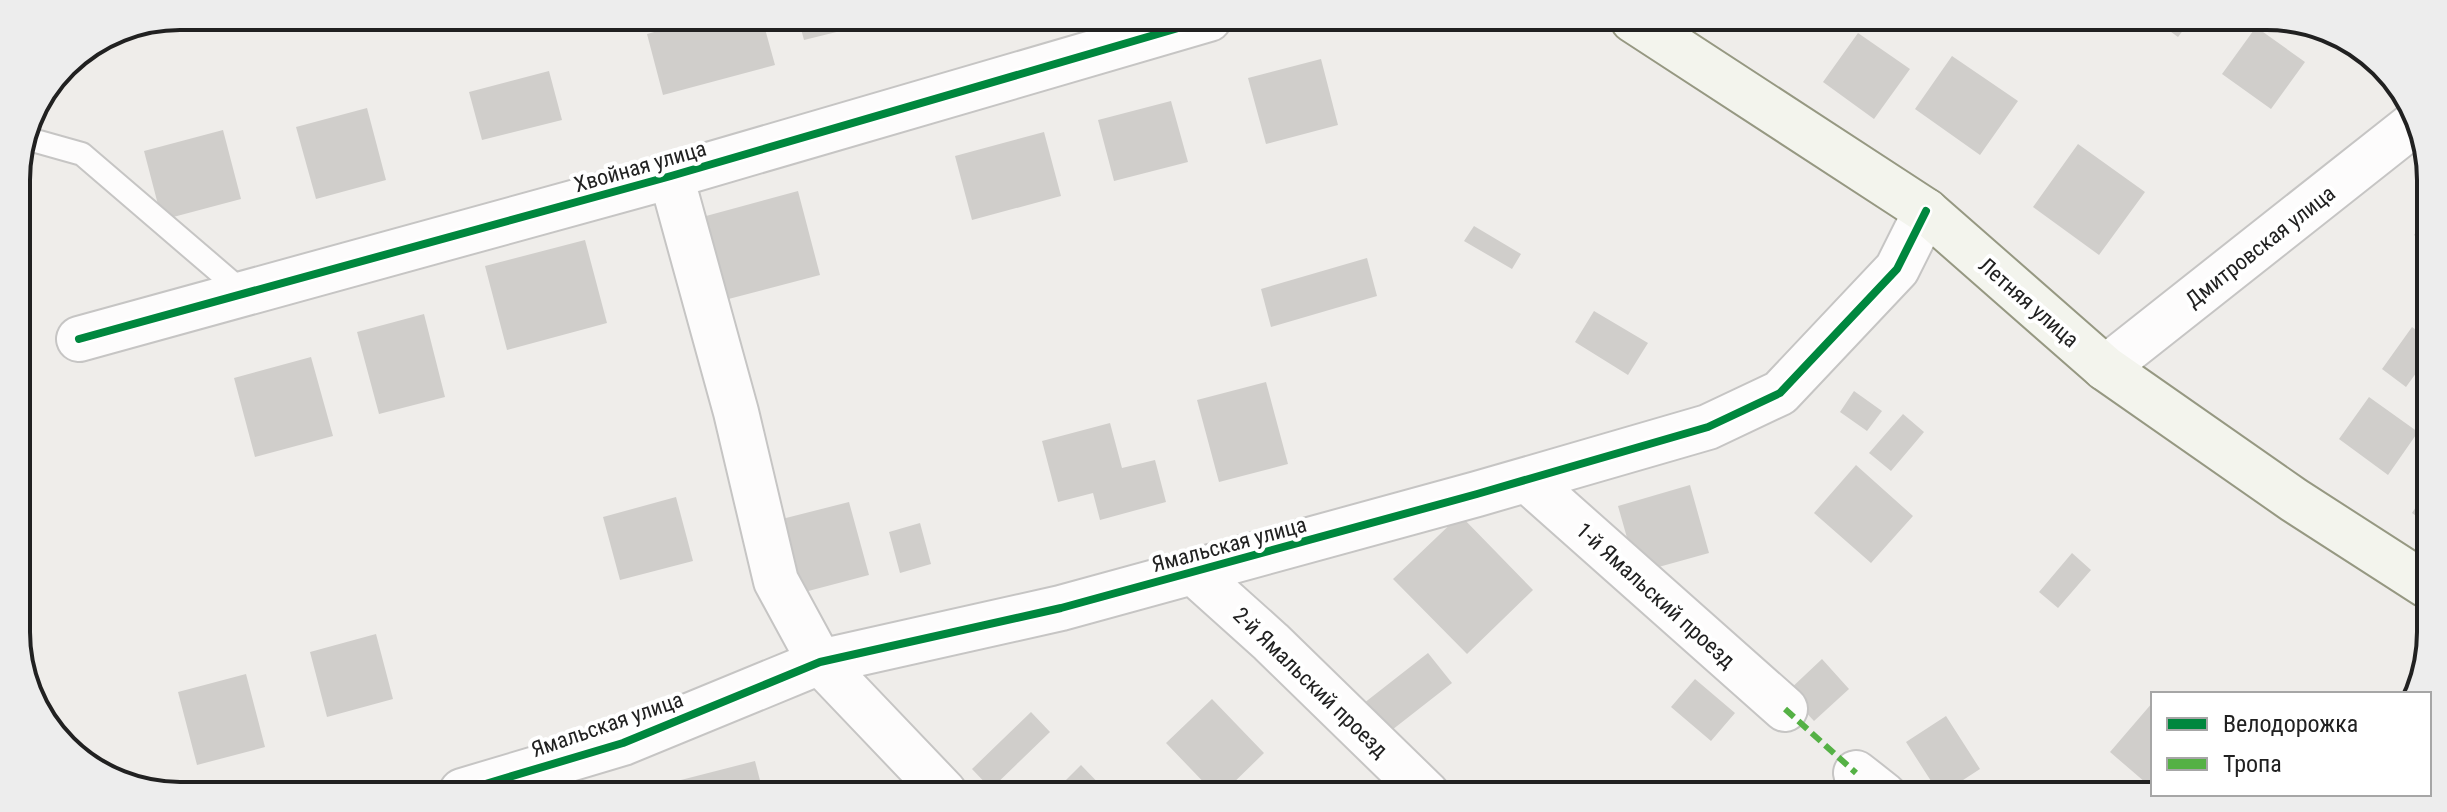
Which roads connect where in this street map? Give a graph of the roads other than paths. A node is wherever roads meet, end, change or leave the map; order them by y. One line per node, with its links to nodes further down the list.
1 (1171, 30): 5 (street, Хвойная улица)
2 (1648, 30): 6 (street, Летняя улица)
3 (2408, 129): 9 (street, Дмитровская улица)
4 (35, 141): 7 (lane)
5 (671, 176): 7 (street, Хвойная улица); 13 (street)
6 (1926, 211): 9 (street, Летняя улица); 10 (street, Ямальская улица)
7 (244, 293): 8 (street, Хвойная улица)
8 (79, 339)
9 (2105, 368): 12 (street, Летняя улица)
10 (1527, 480): 11 (street, Ямальская улица); 14 (street, 1-й Ямальский проезд)
11 (1193, 572): 13 (street, Ямальская улица); 17 (street, 2-й Ямальский проезд)
12 (2417, 579)
13 (820, 662): 15 (street, Ямальская улица); 16 (street)
14 (1785, 709)
15 (492, 782)
16 (934, 782)
17 (1415, 782)

